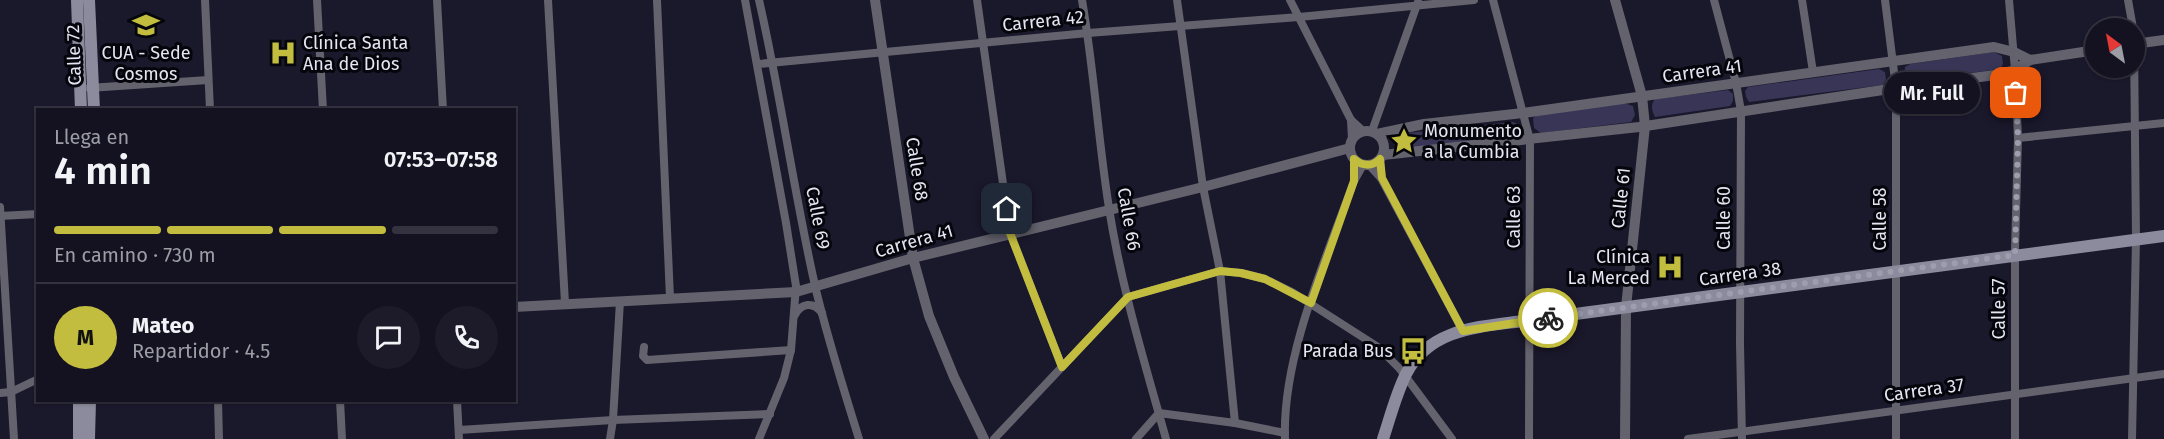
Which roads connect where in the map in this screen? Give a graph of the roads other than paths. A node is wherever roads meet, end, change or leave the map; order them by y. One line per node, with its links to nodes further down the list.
1 (77, 0): 43 (main road, Calle 72)
2 (89, 0): 43 (main road, Calle 72)
3 (204, 0): 41 (street)
4 (317, 0): 49 (street)
5 (437, 0): 50 (street)
6 (548, 0): 83 (street)
7 (657, 0): 81 (street)
8 (745, 0): 37 (street, Calle 69)
9 (759, 0): 35 (street, Calle 69)
10 (875, 0): 31 (street, Calle 68)
11 (977, 0): 30 (street)
12 (1082, 0): 27 (street, Calle 66)
13 (1177, 0): 26 (street)
14 (1290, 0): 24 (street)
15 (1474, 0): 23 (street, Carrera 42)
16 (1493, 0): 52 (street, Calle 63)
17 (1615, 0): 45 (street, Calle 61)
18 (1714, 0): 42 (street, Calle 60)
19 (1802, 0): 39 (street)
20 (1884, 0): 36 (street, Calle 58)
21 (2009, 0): 32 (street, Calle 57)
22 (2128, 0): 25 (street)
23 (1418, 3): 24 (street, Carrera 42); 57 (street)
24 (1299, 17): 26 (street, Carrera 42); 53 (street)
25 (2131, 18)
26 (1181, 26): 27 (street, Carrera 42); 65 (street)
27 (1088, 33): 30 (street, Carrera 42); 67 (street, Calle 66)
28 (2164, 40): 29 (street)
29 (2145, 42)
30 (983, 44): 31 (street, Carrera 42); 70 (street)
31 (882, 52): 35 (street, Carrera 42); 74 (street, Calle 68)
32 (2014, 52): 34 (street, Carrera 41); 36 (street, Carrera 41); 38 (street, Calle 57)
33 (2085, 52): 34 (street)
34 (2030, 60): 38 (street)
35 (774, 62): 37 (street, Carrera 42); 62 (street, Calle 69)
36 (1894, 62): 39 (street, Carrera 41); 44 (street, Calle 58)
37 (758, 64): 63 (street, Calle 69)
38 (2015, 70): 44 (street); 58 (street, Calle 57)
39 (1813, 72): 42 (street, Carrera 41)
40 (2135, 78): 56 (street)
41 (208, 80): 43 (street); 48 (street)
42 (1736, 83): 45 (street, Carrera 41); 51 (street, Calle 60)
43 (86, 88): 46 (main road, Calle 72); 47 (main road, Calle 72)
44 (1896, 88): 51 (street); 76 (street, Calle 58)
45 (1642, 96): 52 (street, Carrera 41); 55 (street, Calle 61)
46 (81, 108)
47 (93, 108)
48 (210, 108)
49 (323, 108)
50 (443, 108)
51 (1740, 111): 55 (street); 79 (street, Calle 60)
52 (1523, 113): 57 (street, Carrera 41); 59 (street, Calle 63)
53 (1351, 120): 57 (street); 60 (street)
54 (2164, 123): 56 (street)
55 (1645, 126): 59 (street); 86 (street, Calle 61)
56 (2136, 127): 58 (street); 72 (street)
57 (1371, 132): 60 (street); 61 (street)
58 (2018, 138): 73 (street, Calle 57)
59 (1530, 140): 61 (street); 89 (street, Calle 63)
60 (1358, 155): 61 (street); 64 (street); 65 (street, Carrera 41); 84 (street)
61 (1381, 157): 64 (street)
62 (789, 158): 63 (street); 77 (street, Calle 69)
63 (775, 162): 78 (street, Calle 69)
64 (1382, 178): 90 (street)
65 (1203, 187): 67 (street, Carrera 41); 75 (street)
66 (0, 207): 69 (street)
67 (1109, 210): 70 (street, Carrera 41); 80 (street, Calle 66)
68 (36, 214): 69 (street)
69 (0, 216): 98 (street)
70 (1010, 233): 74 (street, Carrera 41); 93 (street)
71 (2164, 236): 72 (main road, Carrera 38)
72 (2136, 239): 73 (main road, Carrera 38); 96 (street)
73 (2015, 255): 76 (main road, Carrera 38); 100 (street, Calle 57)
74 (913, 258): 77 (street, Carrera 41); 122 (street, Calle 68)
75 (1220, 271): 80 (street); 84 (street); 110 (street)
76 (1897, 271): 79 (main road, Carrera 38); 106 (street, Calle 58)
77 (816, 287): 78 (street, Carrera 41); 87 (street, Calle 69)
78 (796, 292): 81 (street, Carrera 41); 88 (street, Calle 69)
79 (1741, 292): 86 (main road, Carrera 38); 112 (street, Calle 60)
80 (1128, 297): 93 (street); 107 (street, Calle 66)
81 (670, 298): 82 (street, Carrera 41)
82 (620, 301): 83 (street, Carrera 41); 109 (street)
83 (565, 303): 85 (street, Carrera 41)
84 (1311, 303): 95 (street); 113 (street)
85 (516, 307)
86 (1626, 307): 89 (main road, Carrera 38); 129 (street, Calle 61)
87 (822, 313): 88 (street); 121 (street, Calle 69)
88 (795, 316): 92 (street, Calle 69)
89 (1530, 320): 90 (main road, Carrera 38); 128 (street, Calle 63)
90 (1463, 331): 95 (main road, Carrera 38)
91 (644, 346): 92 (street)
92 (790, 350): 108 (street, Calle 69)
93 (1062, 367): 123 (street)
94 (2164, 374): 96 (street, Carrera 37)
95 (1405, 376): 126 (main road, Carrera 38); 127 (street)
96 (2133, 378): 100 (street, Carrera 37); 133 (street)
97 (36, 379): 98 (street)
98 (11, 392): 99 (street); 114 (street)
99 (0, 393)
100 (2015, 394): 106 (street, Carrera 37); 132 (street, Calle 57)
101 (79, 402): 115 (main road)
102 (90, 402): 116 (main road)
103 (218, 402): 117 (street)
104 (340, 402): 118 (street)
105 (457, 402): 111 (street)
106 (1895, 411): 112 (street, Carrera 37); 131 (street, Calle 58)
107 (1159, 413): 110 (street); 124 (street); 125 (street, Calle 66)
108 (770, 414): 109 (street); 120 (street, Calle 69)
109 (613, 420): 111 (street); 119 (street)
110 (1234, 423): 113 (street)
111 (459, 434)
112 (1742, 435): 130 (street, Carrera 37)
113 (1285, 436)
114 (14, 439)
115 (79, 439)
116 (89, 439)
117 (219, 439)
118 (342, 439)
119 (610, 439)
120 (759, 439)
121 (859, 439)
122 (984, 439)
123 (994, 439)
124 (1136, 439)
125 (1166, 439)
126 (1383, 439)
127 (1452, 439)
128 (1529, 439)
129 (1625, 439)
130 (1688, 439)
131 (1896, 439)
132 (2015, 439)
133 (2132, 439)

